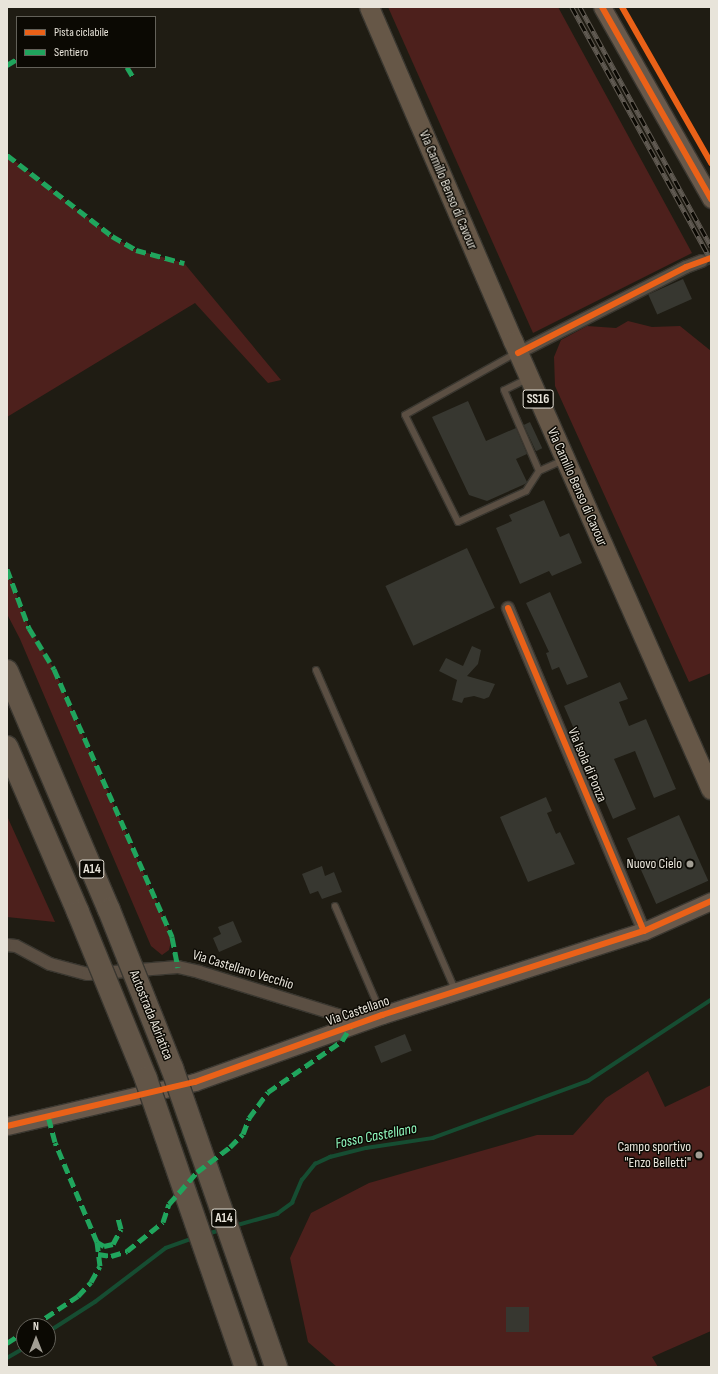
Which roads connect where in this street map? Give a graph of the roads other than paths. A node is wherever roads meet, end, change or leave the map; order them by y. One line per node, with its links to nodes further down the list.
1 (369, 7): 5 (main road, Via Camillo Benso di Cavour / SS16)
2 (602, 7): 3 (street)
3 (711, 199)
4 (702, 262): 5 (street)
5 (518, 353): 6 (main road, Via Camillo Benso di Cavour / SS16); 8 (lane)
6 (529, 378): 7 (main road, Via Camillo Benso di Cavour / SS16); 8 (lane)
7 (565, 460): 8 (lane); 13 (main road, Via Camillo Benso di Cavour / SS16)
8 (539, 471)
9 (508, 608): 16 (street, Via Isola di Ponza)
10 (316, 670): 18 (lane)
11 (7, 671): 23 (highway, Autostrada Adriatica / A14, bridge)
12 (7, 747): 22 (highway, Autostrada Adriatica / A14, bridge)
13 (711, 789)
14 (711, 901): 16 (street, Via Castellano)
15 (335, 906): 19 (lane)
16 (644, 931): 18 (street, Via Castellano)
17 (7, 945): 20 (street, Via Castellano Vecchio)
18 (455, 991): 19 (street, Via Castellano)
19 (382, 1015): 20 (street, Via Castellano)
20 (352, 1025): 21 (street, Via Castellano)
21 (7, 1126)
22 (246, 1367)
23 (276, 1367)

